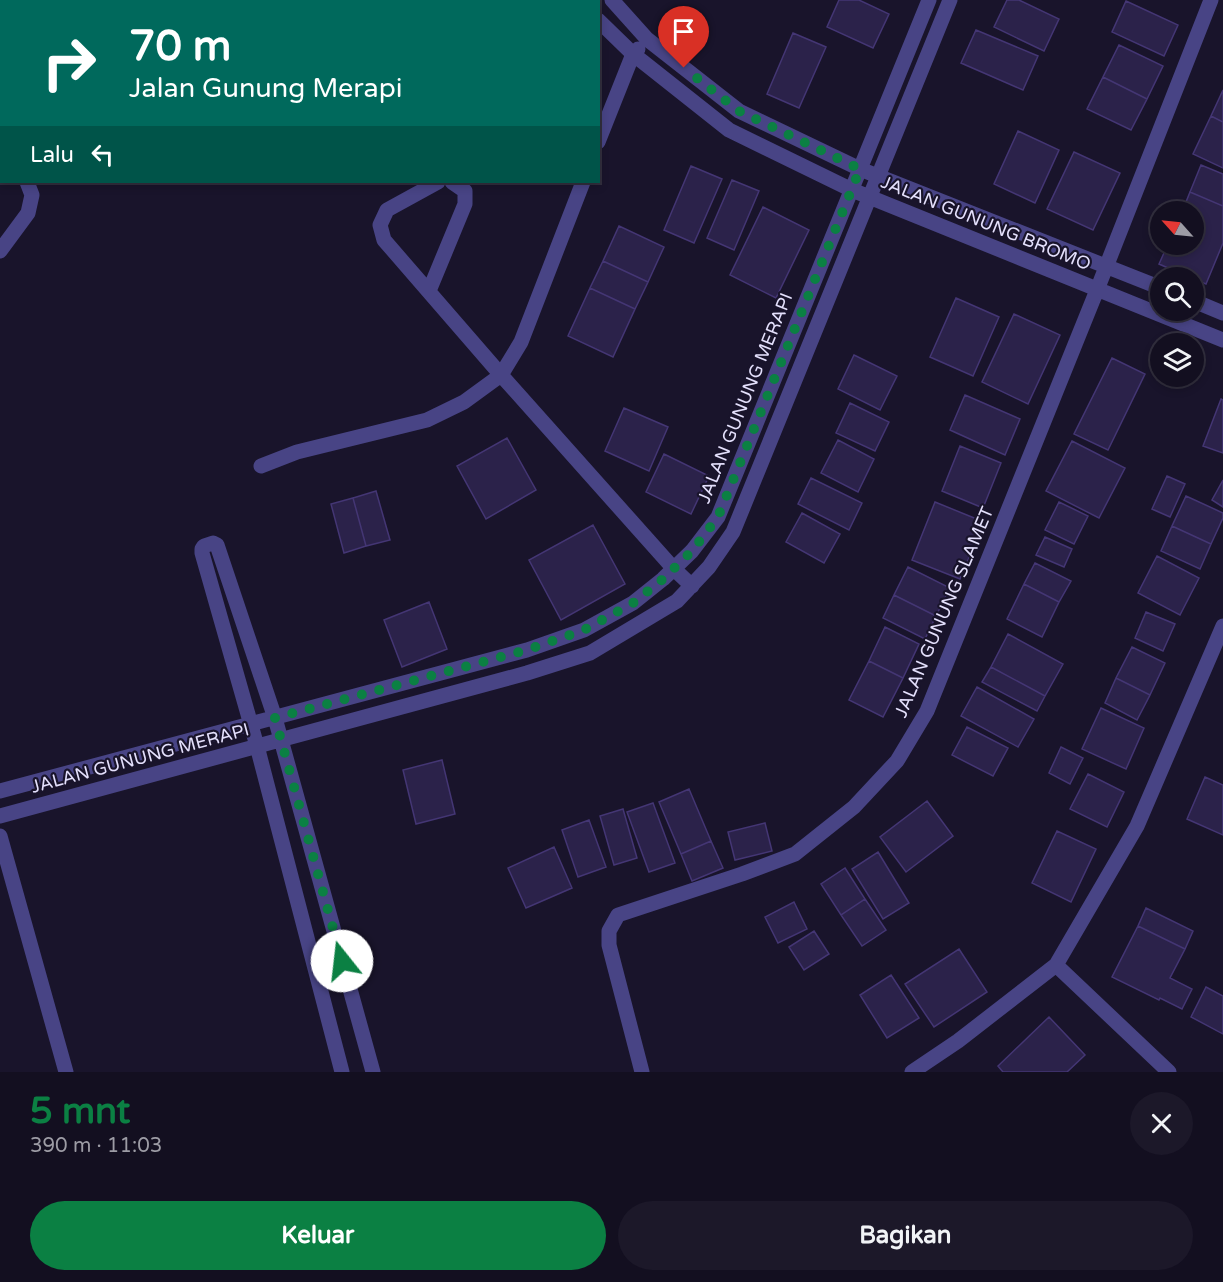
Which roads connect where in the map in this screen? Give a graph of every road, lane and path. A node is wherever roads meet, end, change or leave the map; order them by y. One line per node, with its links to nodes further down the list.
1 (612, 0): 6 (street, JALAN GUNUNG BROMO)
2 (929, 0): 9 (street, JALAN GUNUNG MERAPI)
3 (950, 0): 10 (street, JALAN GUNUNG MERAPI)
4 (1211, 0): 18 (street)
5 (600, 22): 7 (street, JALAN GUNUNG BROMO)
6 (647, 39): 7 (street); 9 (street, JALAN GUNUNG BROMO)
7 (633, 54): 8 (street); 15 (street, JALAN GUNUNG BROMO)
8 (600, 137)
9 (860, 169): 10 (street, JALAN GUNUNG BROMO); 15 (street, JALAN GUNUNG MERAPI)
10 (879, 175): 16 (street, JALAN GUNUNG MERAPI); 18 (street, JALAN GUNUNG BROMO)
11 (26, 183): 17 (street)
12 (436, 183): 21 (street)
13 (453, 183): 21 (street)
14 (583, 183): 25 (street)
15 (852, 190): 16 (street, JALAN GUNUNG BROMO); 27 (street, JALAN GUNUNG MERAPI)
16 (870, 198): 20 (street, JALAN GUNUNG BROMO); 28 (street, JALAN GUNUNG MERAPI)
17 (0, 251)
18 (1106, 266): 19 (street, JALAN GUNUNG BROMO); 20 (street)
19 (1150, 284)
20 (1097, 290): 24 (street, JALAN GUNUNG BROMO); 41 (street, JALAN GUNUNG SLAMET)
21 (429, 291): 25 (street)
22 (1204, 305): 23 (street)
23 (1223, 313)
24 (1223, 340)
25 (501, 375): 26 (street); 27 (street)
26 (261, 466)
27 (674, 569): 28 (street); 30 (street, JALAN GUNUNG MERAPI)
28 (692, 586): 32 (street, JALAN GUNUNG MERAPI)
29 (1223, 626): 37 (street)
30 (275, 718): 31 (street, JALAN GUNUNG MERAPI); 31 (street); 32 (street)
31 (251, 724): 33 (street); 34 (street, JALAN GUNUNG MERAPI)
32 (281, 740): 33 (street, JALAN GUNUNG MERAPI); 40 (street)
33 (257, 746): 35 (street, JALAN GUNUNG MERAPI); 39 (street)
34 (0, 791)
35 (0, 816)
36 (0, 836): 38 (street)
37 (1056, 965): 42 (street); 43 (street)
38 (66, 1072)
39 (342, 1072)
40 (373, 1072)
41 (642, 1072)
42 (912, 1072)
43 (1169, 1072)

